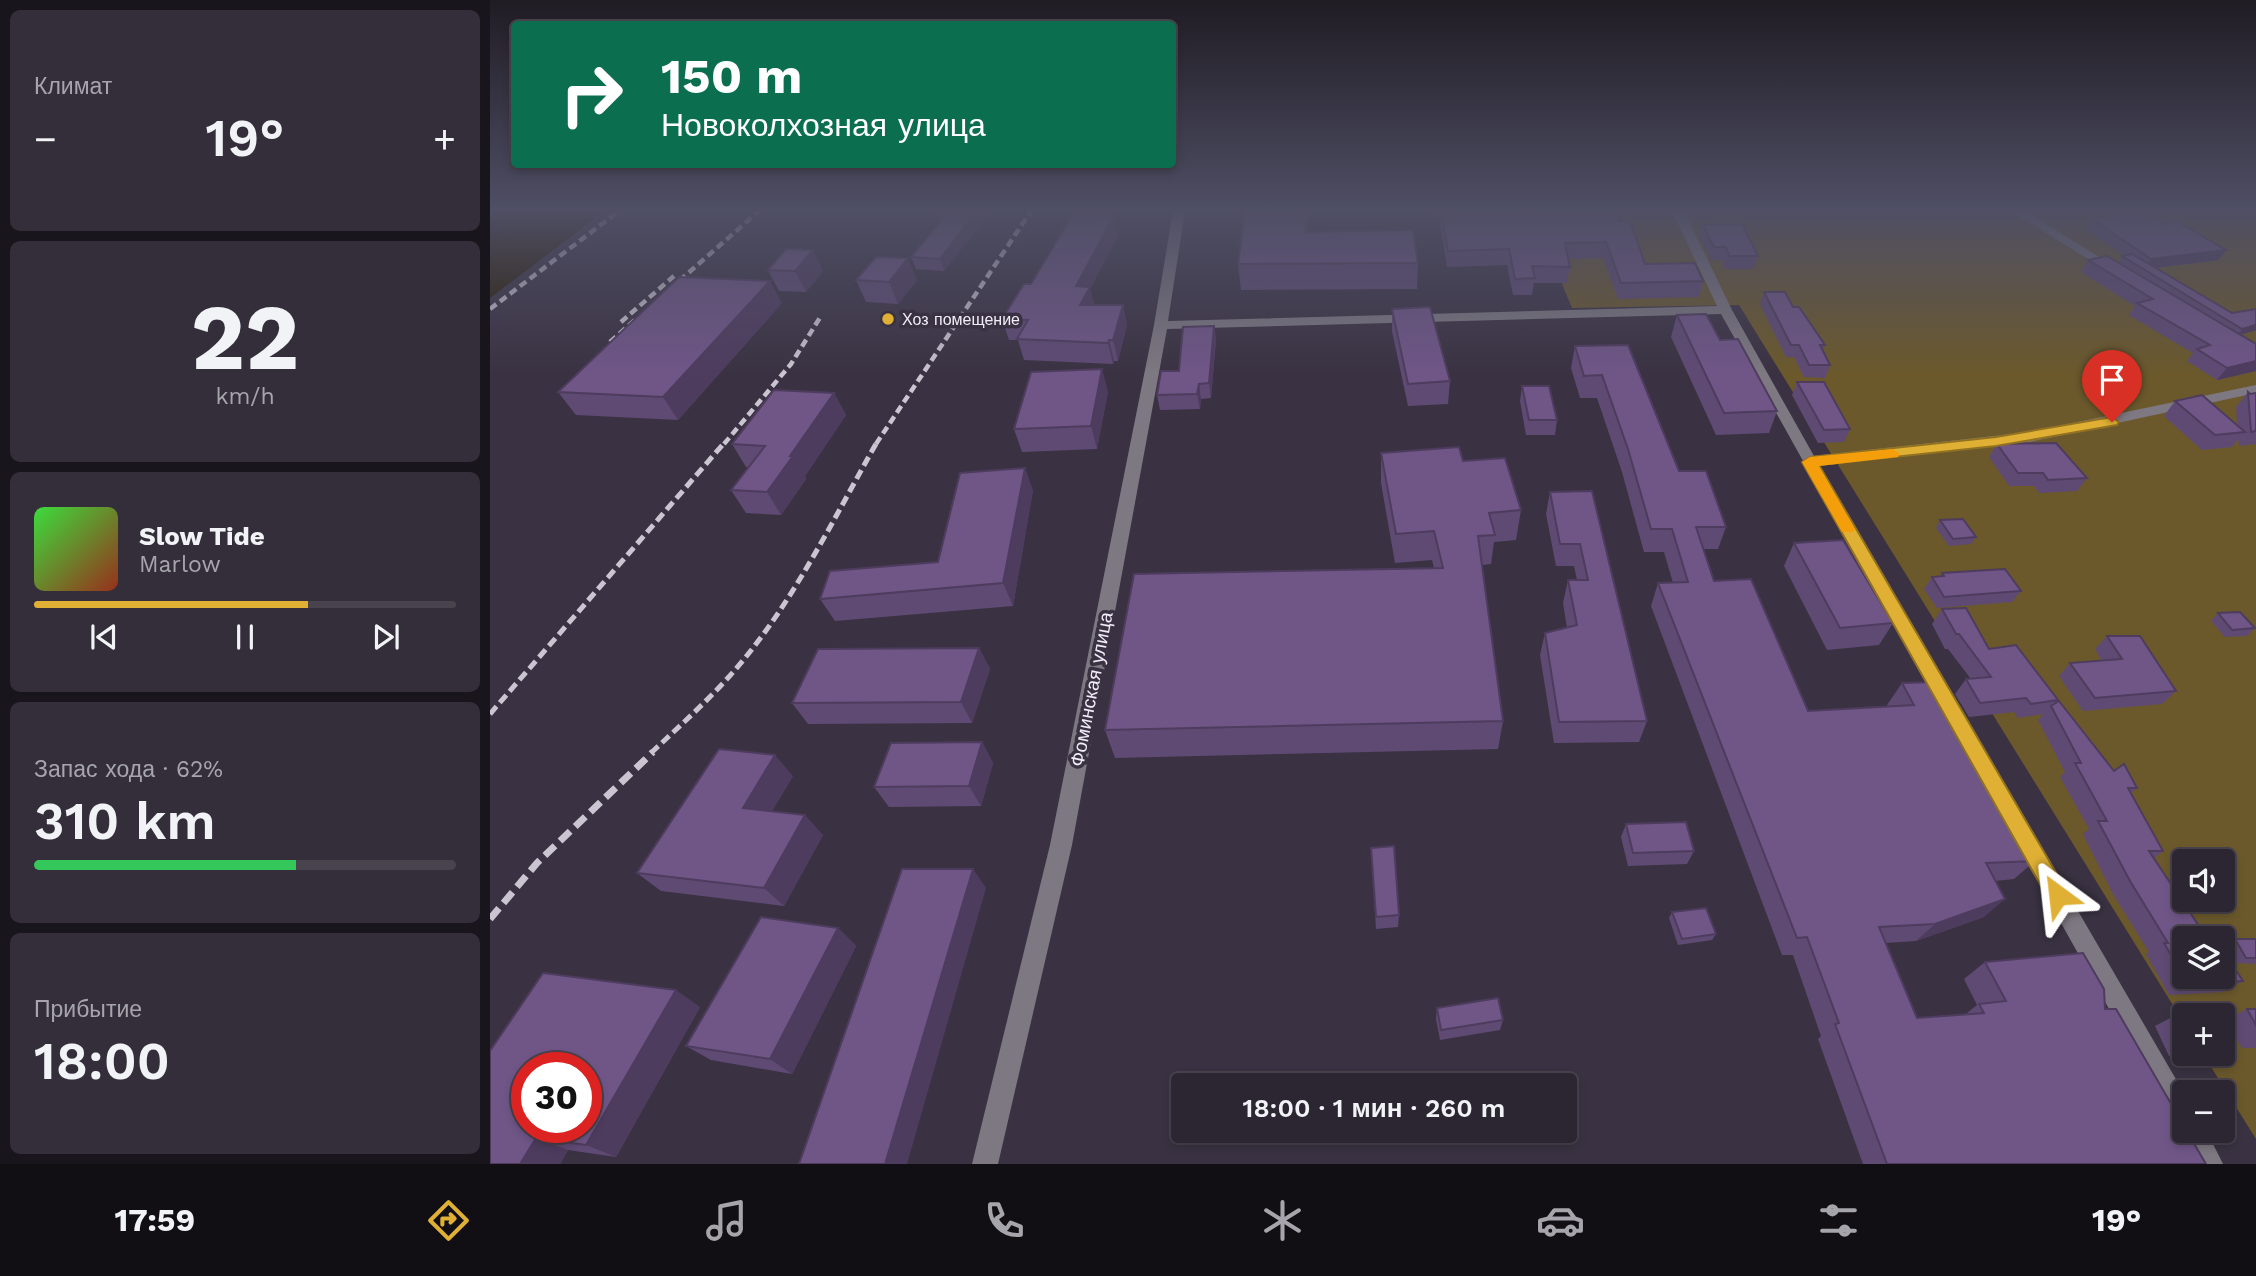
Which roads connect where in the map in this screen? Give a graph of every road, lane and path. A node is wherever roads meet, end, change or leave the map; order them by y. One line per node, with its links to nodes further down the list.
1 (1170, 265): 6 (street, Фоминская улица)
2 (1704, 265): 5 (street)
3 (2105, 265): 4 (street)
4 (2131, 281)
5 (1725, 310): 6 (street); 8 (street)
6 (1161, 325): 11 (street, Фоминская улица)
7 (2256, 389): 8 (street)
8 (1810, 462): 9 (street)
9 (2172, 1097)
10 (2198, 1143): 12 (street)
11 (985, 1164)
12 (2210, 1164)

